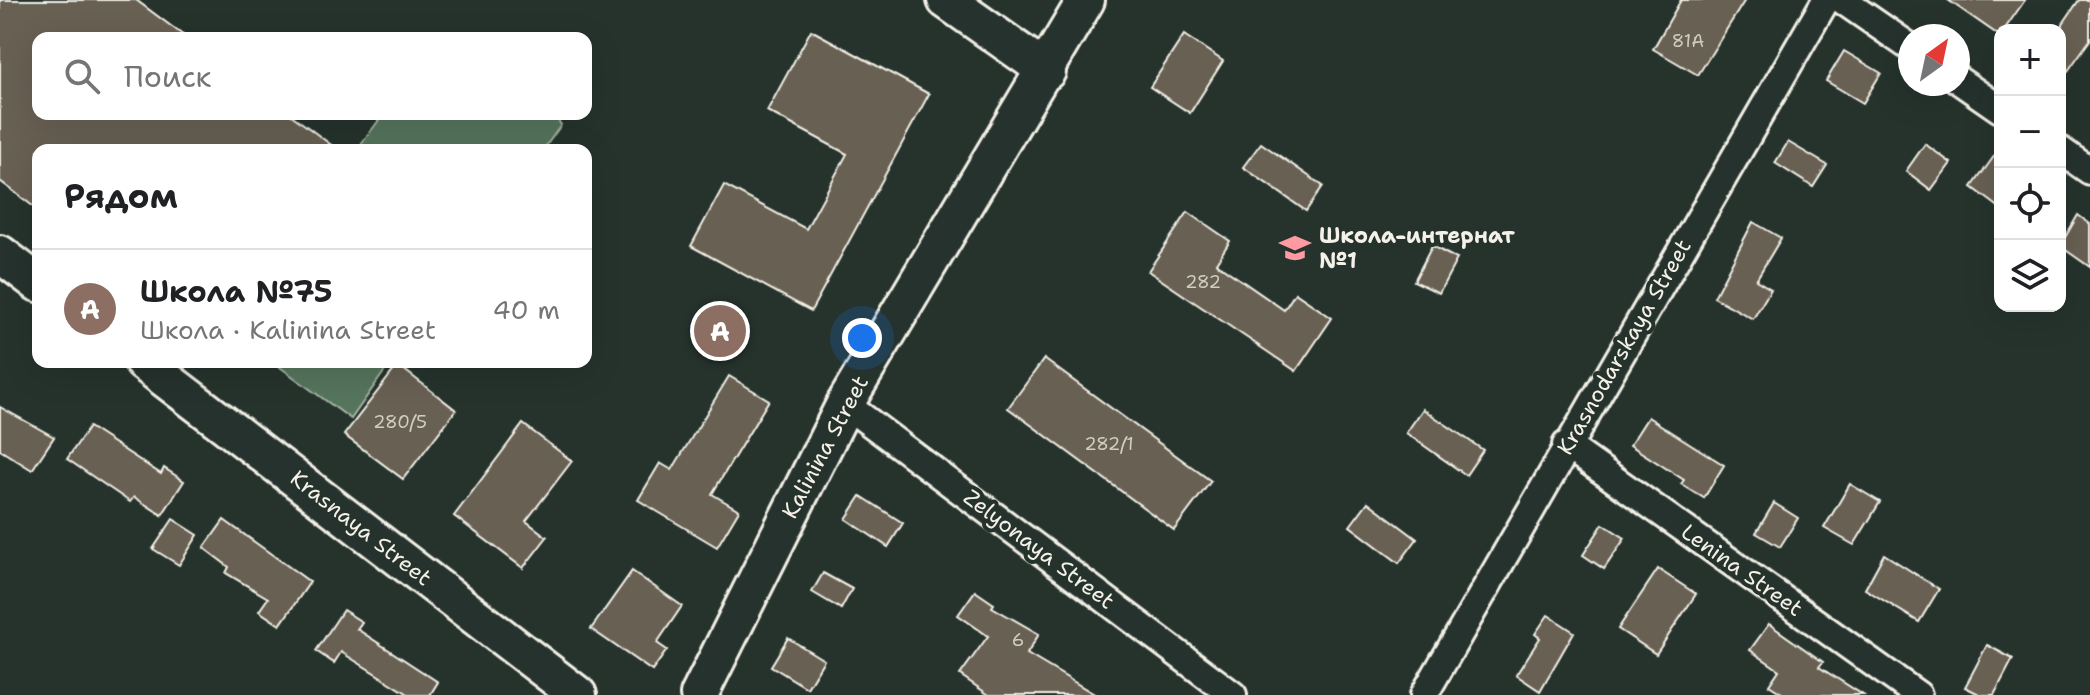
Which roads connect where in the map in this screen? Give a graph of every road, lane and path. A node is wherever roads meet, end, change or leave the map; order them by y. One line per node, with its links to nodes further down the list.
1 (946, 0): 6 (street)
2 (1086, 0): 6 (street, Kalinina Street)
3 (1826, 0): 15 (street, Krasnodarskaya Street)
4 (1842, 0): 5 (street)
5 (1898, 39)
6 (1047, 71): 14 (street, Kalinina Street)
7 (1970, 88): 8 (street)
8 (1994, 105)
9 (2066, 154): 10 (street)
10 (2090, 171)
11 (0, 254): 12 (street)
12 (32, 278)
13 (151, 368): 16 (street, Krasnaya Street)
14 (845, 404): 17 (street, Kalinina Street); 18 (street, Zelyonaya Street)
15 (1566, 445): 19 (street, Krasnodarskaya Street); 20 (street, Lenina Street)
16 (578, 695)
17 (699, 695)
18 (1233, 695)
19 (1424, 695)
20 (1918, 695)

